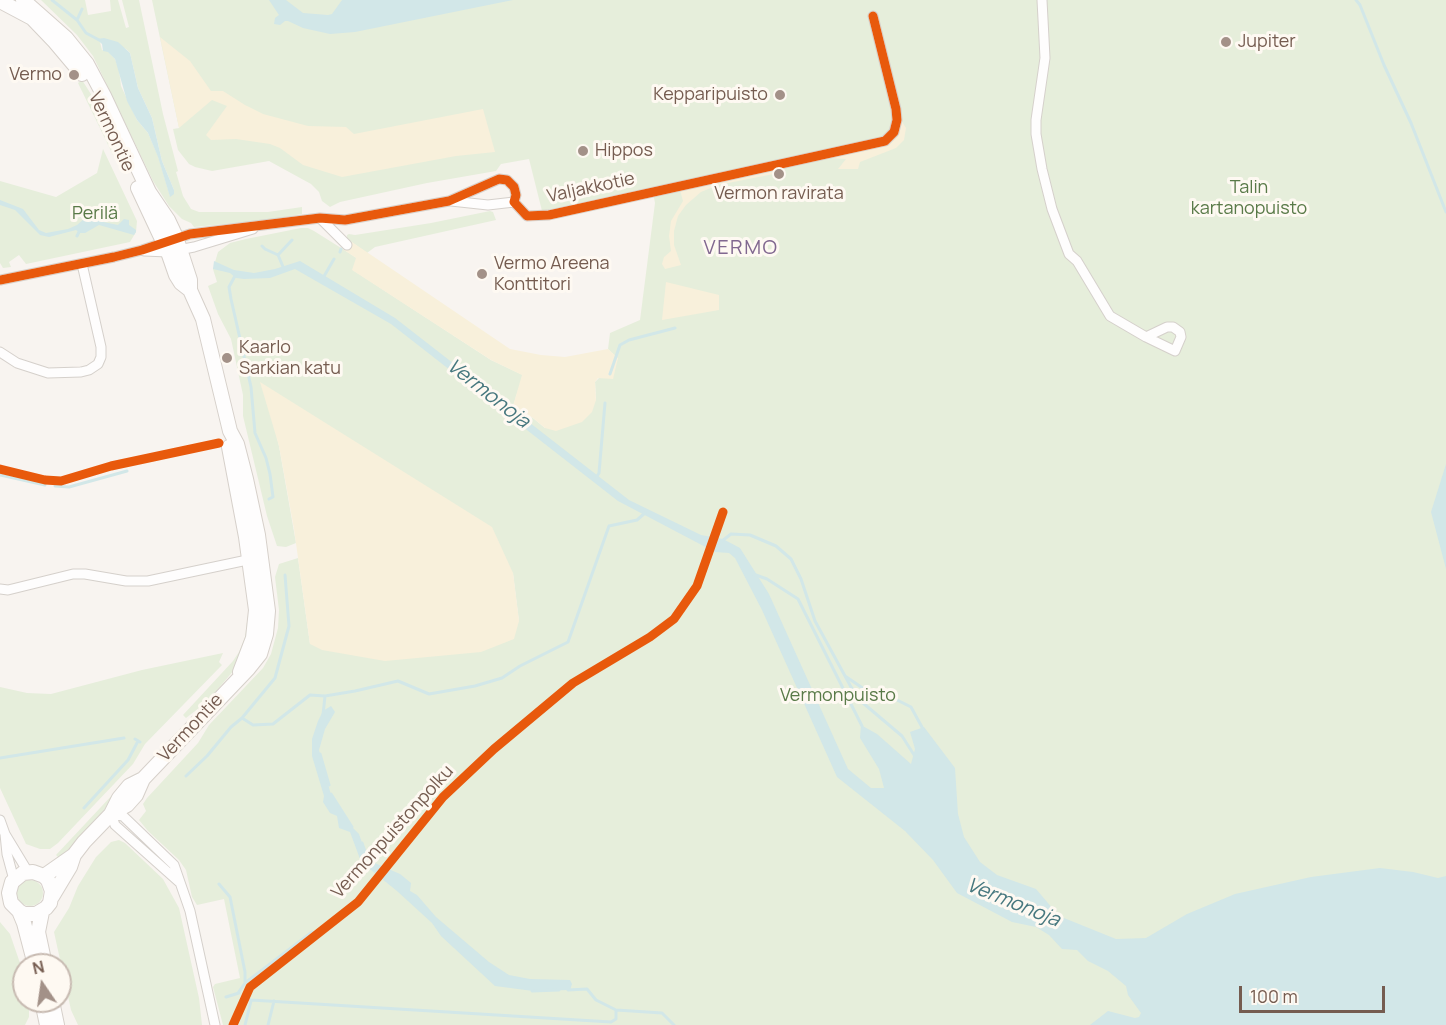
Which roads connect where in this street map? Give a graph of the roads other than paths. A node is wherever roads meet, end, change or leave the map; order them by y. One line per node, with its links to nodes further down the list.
1 (23, 0): 8 (main road, Vermontie)
2 (1042, 0): 12 (street)
3 (0, 1): 8 (main road, Vermontie)
4 (873, 16): 6 (street, Valjakkotie)
5 (449, 201): 6 (street); 6 (street); 7 (street)
6 (514, 202)
7 (320, 218): 8 (street); 9 (street)
8 (171, 245): 10 (street); 14 (main road, Vermontie)
9 (347, 245)
10 (82, 264): 11 (street); 13 (street)
11 (0, 280)
12 (1146, 337)
13 (0, 352)
14 (255, 558): 15 (street); 16 (main road, Vermontie)
15 (0, 590)
16 (111, 814): 19 (main road, Vermontie); 28 (street)
17 (0, 820): 18 (street)
18 (5, 834): 20 (street); 22 (street)
19 (74, 855): 21 (main road, Vermontie); 23 (main road, Vermontie)
20 (28, 872): 21 (main road); 22 (main road)
21 (44, 876): 23 (main road)
22 (9, 883): 24 (main road)
23 (52, 897): 25 (main road)
24 (10, 906): 25 (main road); 26 (main road)
25 (42, 912): 27 (main road)
26 (33, 953)
27 (42, 953)
28 (214, 1025)

